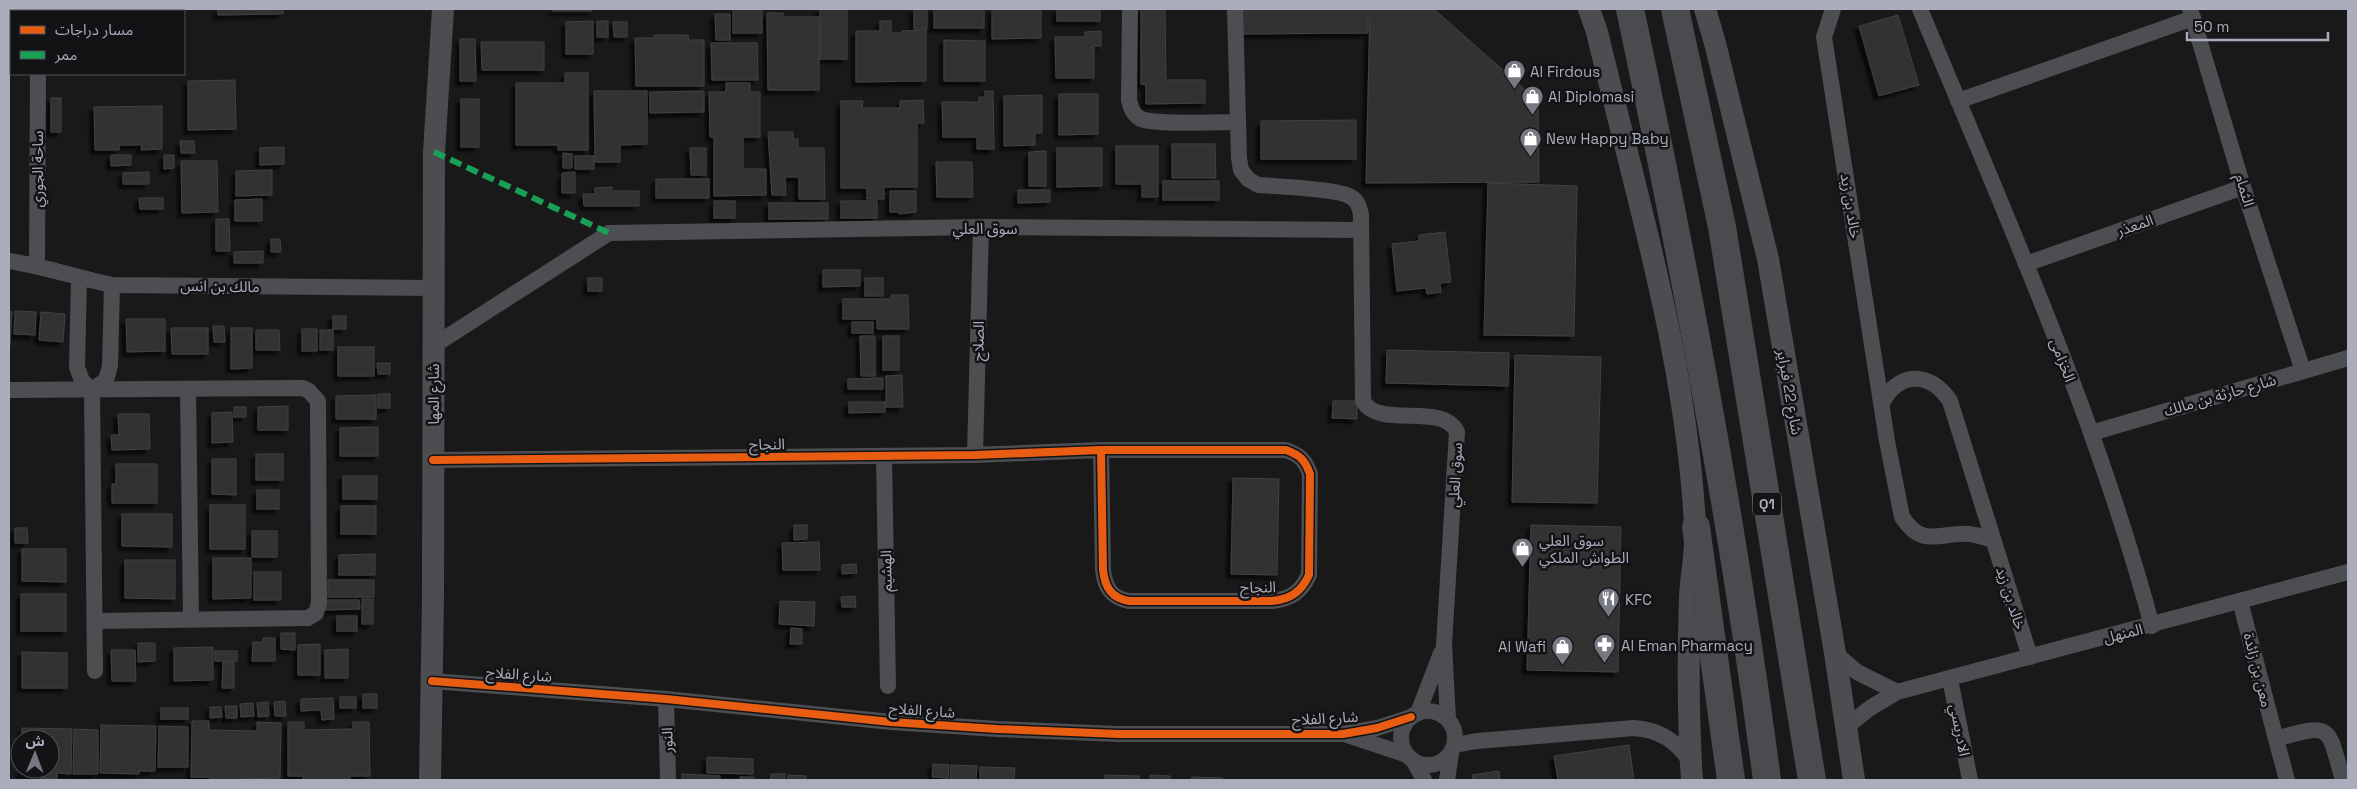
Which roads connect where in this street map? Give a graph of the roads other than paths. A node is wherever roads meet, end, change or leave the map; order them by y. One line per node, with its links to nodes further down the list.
1 (443, 9): 28 (main road, شارع المها)
2 (1130, 9): 19 (street)
3 (1235, 9): 19 (street, سوق العلي)
4 (1580, 9): 17 (main road)
5 (1589, 9): 14 (main road)
6 (1596, 9): 14 (main road)
7 (1630, 9): 70 (highway)
8 (1675, 9): 71 (highway, Q1)
9 (1705, 9): 15 (main road, شارع 22 فبراير)
10 (1714, 9): 15 (main road)
11 (1833, 9): 35 (street, خالد بن زيد)
12 (1920, 9): 18 (street, الخزامى)
13 (2191, 14): 18 (street); 20 (street, الثمام)
14 (1597, 32): 17 (main road)
15 (1715, 43): 49 (main road, شارع 22 فبراير)
16 (38, 75): 25 (street, ساحة الجوري)
17 (1608, 75): 41 (main road)
18 (1958, 101): 24 (street, الخزامى)
19 (1237, 122): 22 (street, سوق العلي)
20 (2243, 187): 24 (street, المعذر); 31 (street, الثمام)
21 (981, 227): 22 (street, سوق العلي); 29 (street, سوق العلي); 38 (street, الصلاح)
22 (1361, 230): 48 (street, سوق العلي)
23 (9, 261): 25 (street, مالك بن انس)
24 (2026, 264): 36 (street, الخزامى)
25 (37, 265): 26 (street, مالك بن انس)
26 (79, 279): 27 (street, مالك بن انس); 34 (street)
27 (112, 285): 28 (street, مالك بن انس); 34 (street)
28 (433, 288): 29 (main road, شارع المها)
29 (433, 346): 40 (main road, شارع المها)
30 (2348, 358): 31 (street, شارع حارثة بن مالك)
31 (2303, 371): 36 (street, شارع حارثة بن مالك)
32 (188, 389): 34 (street); 45 (street); 45 (street)
33 (9, 390): 34 (street)
34 (92, 390): 46 (street)
35 (1882, 403): 42 (street, خالد بن زيد); 42 (street, خالد بن زيد)
36 (2091, 433): 47 (street, الخزامى)
37 (1101, 450): 37 (street, النجاح); 38 (street, النجاح)
38 (975, 455): 39 (street, النجاح)
39 (884, 456): 40 (street, النجاح); 54 (street, الهشيم)
40 (433, 460): 53 (main road, شارع المها)
41 (1696, 527): 64 (main road); 69 (highway)
42 (1992, 540): 50 (street, خالد بن زيد)
43 (2348, 572): 44 (street, المنهل)
44 (2240, 601): 47 (street, المنهل); 61 (street, معن بن زائدة)
45 (191, 619): 46 (street)
46 (95, 621): 51 (street)
47 (2152, 626): 50 (street, المنهل)
48 (1444, 644): 57 (street, سوق العلي); 58 (street, سوق العلي)
49 (1834, 653): 55 (street); 59 (main road, شارع 22 فبراير)
50 (2030, 657): 52 (street, المنهل)
51 (95, 671)
52 (1950, 679): 55 (street, المنهل); 73 (street, الادريسي)
53 (432, 681): 56 (street, شارع الفلاح); 65 (main road, شارع المها)
54 (888, 686)
55 (1898, 692): 59 (street, المنهل)
56 (666, 699): 60 (street, شارع الفلاح); 66 (street, النور)
57 (1414, 715): 58 (street); 60 (street, شارع الفلاح); 63 (street)
58 (1448, 720): 62 (street)
59 (1845, 728): 72 (main road, شارع 22 فبراير)
60 (1343, 734): 63 (street, شارع الفلاح)
61 (2276, 739): 74 (street, معن بن زائدة); 75 (street)
62 (1453, 749): 63 (street); 64 (street); 68 (street)
63 (1410, 758): 67 (street)
64 (1691, 772)
65 (430, 780)
66 (668, 780)
67 (1424, 780)
68 (1447, 780)
69 (1731, 780)
70 (1767, 780)
71 (1812, 780)
72 (1854, 780)
73 (1970, 780)
74 (2287, 780)
75 (2343, 780)

